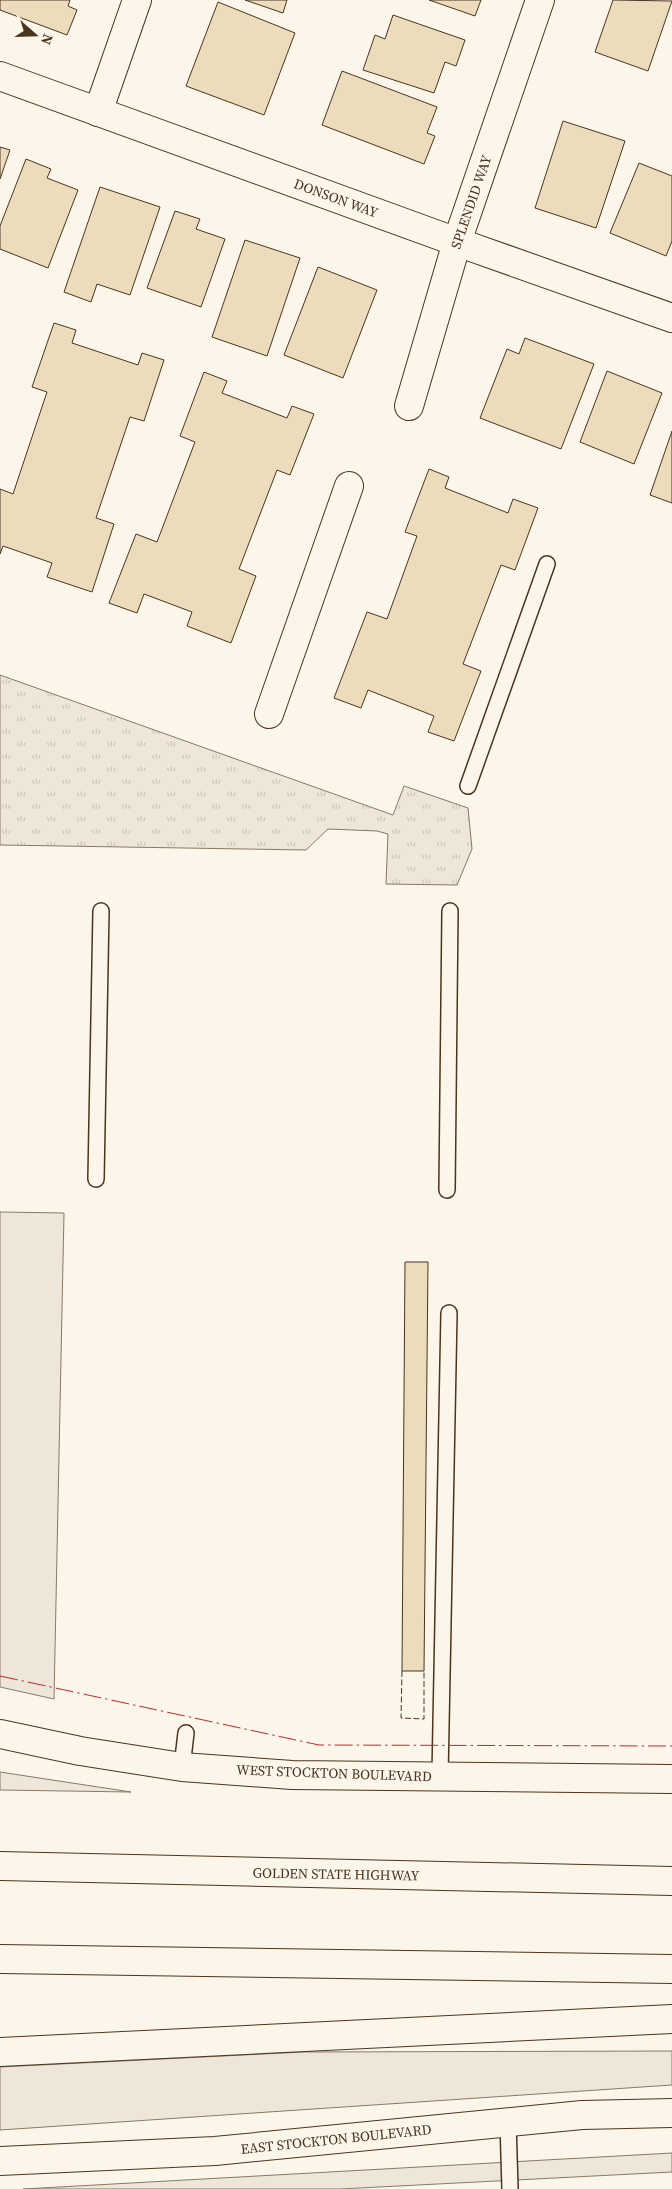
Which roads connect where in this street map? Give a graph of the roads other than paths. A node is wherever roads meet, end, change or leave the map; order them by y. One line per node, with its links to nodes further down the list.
1 (138, 0): 4 (main road)
2 (540, 0): 5 (main road, SPLENDID WAY)
3 (0, 76): 4 (main road, DONSON WAY)
4 (98, 112): 5 (main road, DONSON WAY)
5 (457, 242): 6 (main road, DONSON WAY); 7 (main road, SPLENDID WAY)
6 (672, 318)
7 (409, 406)
8 (349, 486): 10 (main road)
9 (547, 564): 11 (lane)
10 (269, 714)
11 (468, 786)
12 (101, 911): 14 (lane)
13 (450, 911): 15 (lane)
14 (96, 1179)
15 (447, 1190)
16 (449, 1313): 20 (lane)
17 (186, 1733): 19 (lane)
18 (0, 1734): 19 (main road, WEST STOCKTON BOULEVARD)
19 (182, 1767): 20 (main road, WEST STOCKTON BOULEVARD)
20 (440, 1776): 21 (main road, WEST STOCKTON BOULEVARD)
21 (672, 1779)
22 (0, 1866): 23 (main road, GOLDEN STATE HIGHWAY)
23 (672, 1881)
24 (0, 1959): 25 (main road)
25 (672, 1968)
26 (672, 2019): 27 (main road)
27 (0, 2052)
28 (672, 2113): 29 (main road, EAST STOCKTON BOULEVARD)
29 (508, 2122): 30 (main road, EAST STOCKTON BOULEVARD); 31 (lane)
30 (0, 2161)
31 (510, 2189)

